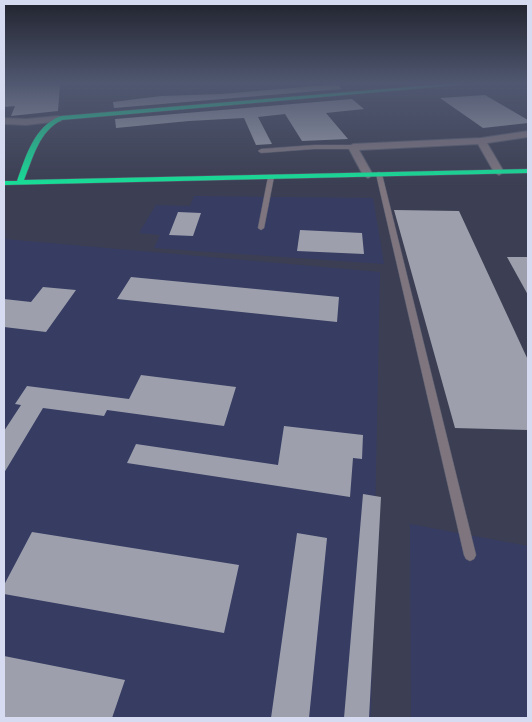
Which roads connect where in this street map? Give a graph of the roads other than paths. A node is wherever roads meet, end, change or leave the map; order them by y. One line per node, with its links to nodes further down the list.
1 (69, 118): 3 (street)
2 (4, 121): 3 (street)
3 (53, 121): 13 (street)
4 (528, 134): 5 (street)
5 (481, 141): 6 (street); 9 (street)
6 (353, 147): 7 (lane); 10 (street)
7 (260, 151)
8 (528, 171): 9 (street)
9 (499, 172): 10 (street)
10 (374, 174): 11 (street); 15 (lane)
11 (271, 177): 13 (street); 14 (lane)
12 (4, 182): 13 (street)
13 (20, 182)
14 (261, 228)
15 (470, 555)

